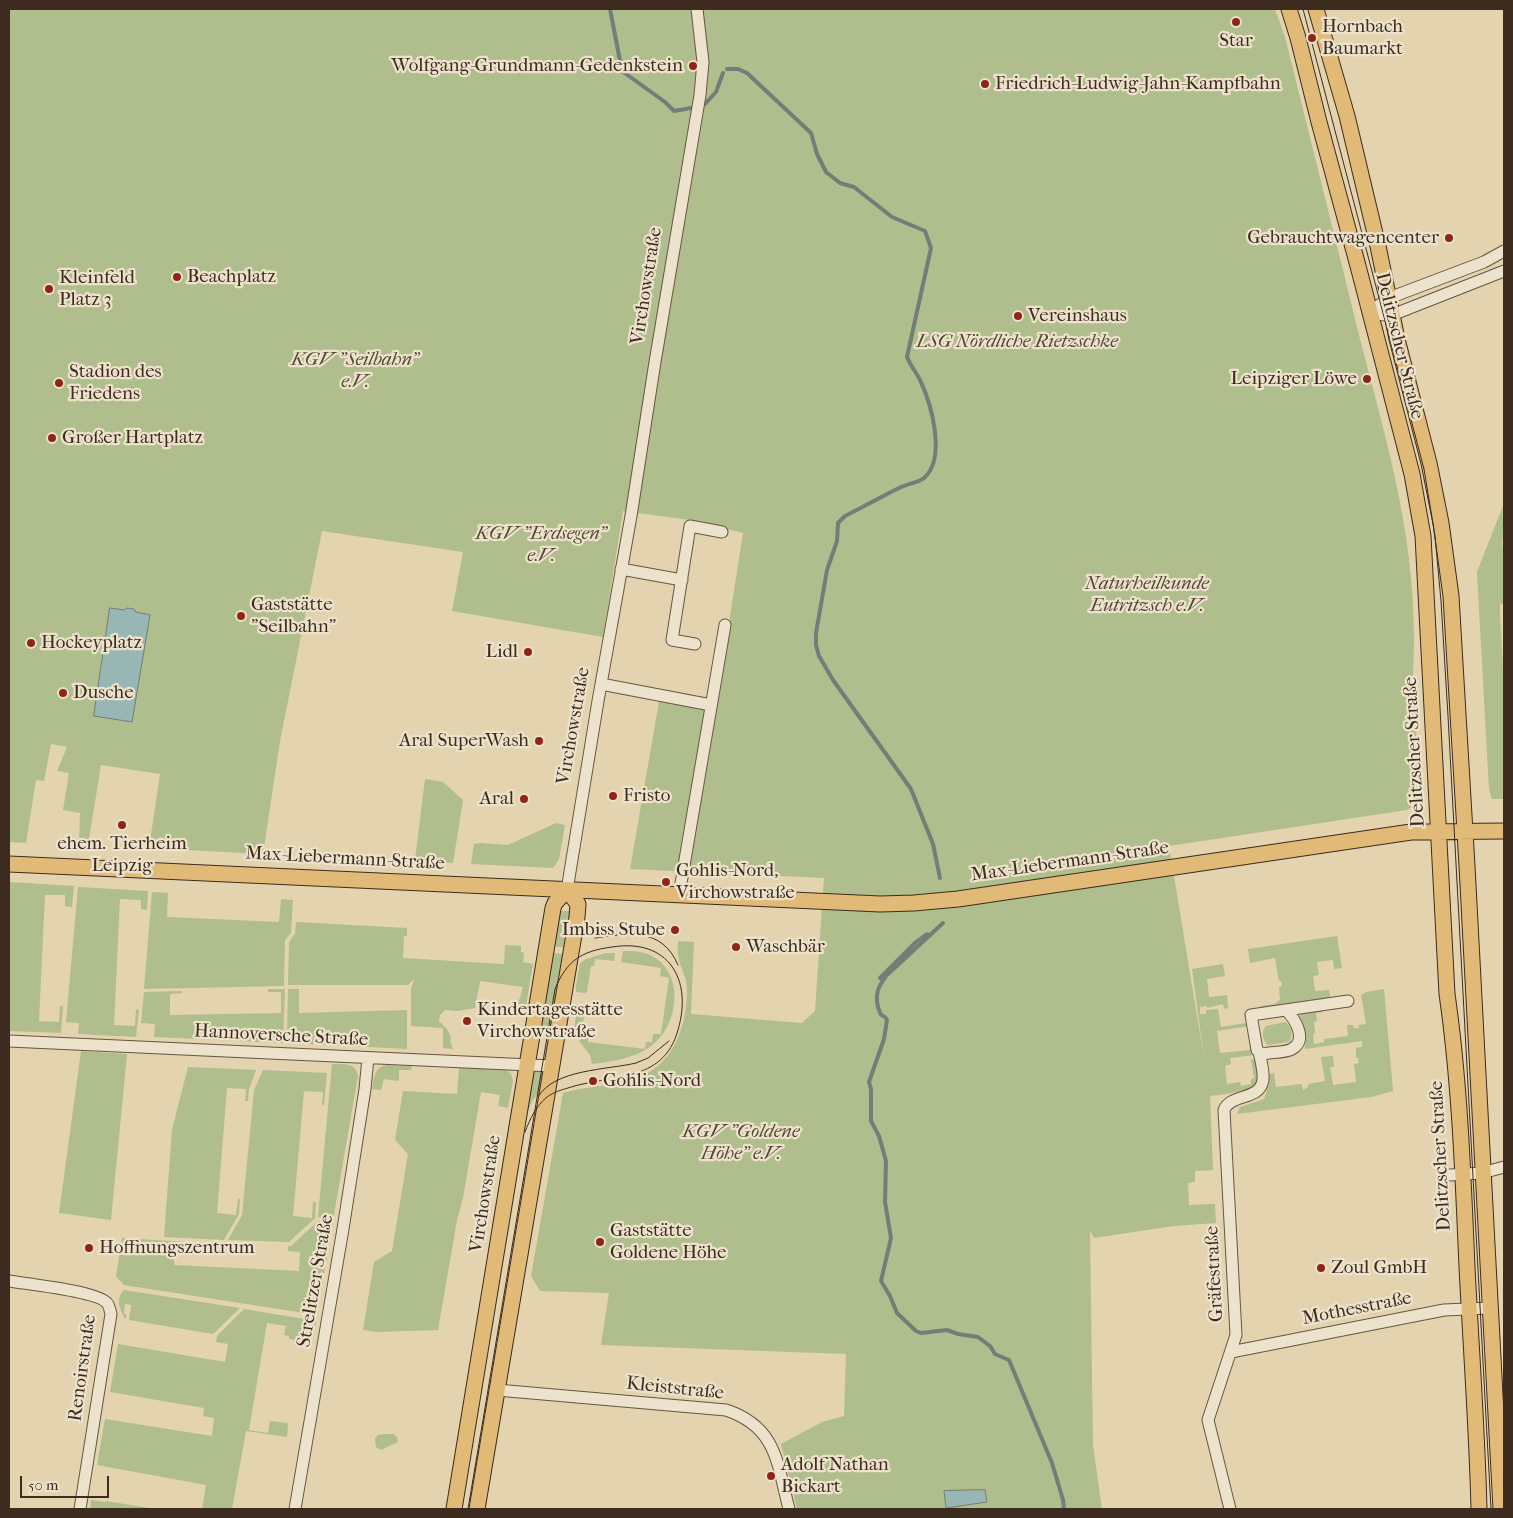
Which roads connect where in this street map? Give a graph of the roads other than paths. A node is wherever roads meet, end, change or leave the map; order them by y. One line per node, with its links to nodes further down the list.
1 (697, 9): 10 (street, Virchowstraße)
2 (1289, 9): 7 (main road, Delitzscher Straße)
3 (1316, 9): 6 (main road, Delitzscher Straße)
4 (1504, 251): 6 (street)
5 (1504, 271): 8 (street)
6 (1390, 298): 7 (street); 8 (main road, Delitzscher Straße)
7 (1370, 312): 8 (street); 16 (main road, Delitzscher Straße)
8 (1392, 314): 18 (main road, Delitzscher Straße)
9 (722, 532): 11 (street)
10 (621, 569): 11 (street); 14 (street, Virchowstraße)
11 (682, 580): 13 (street)
12 (725, 625): 15 (street)
13 (695, 644)
14 (601, 684): 15 (street); 20 (street, Virchowstraße)
15 (711, 705): 21 (street)
16 (1438, 831): 18 (main road, Max-Liebermann-Straße); 21 (main road, Max-Liebermann-Straße); 31 (main road, Delitzscher Straße)
17 (1504, 831): 18 (main road, Max-Liebermann-Straße)
18 (1465, 832): 30 (main road, Delitzscher Straße)
19 (9, 864): 20 (main road, Max-Liebermann-Straße)
20 (567, 890): 21 (main road, Max-Liebermann-Straße); 27 (main road, Virchowstraße); 28 (main road)
21 (679, 895)
22 (1348, 1001): 23 (street, Gräfestraße)
23 (1286, 1010): 25 (street, Gräfestraße); 25 (street)
24 (9, 1041): 26 (street, Hannoversche Straße)
25 (1260, 1052): 35 (street, Gräfestraße)
26 (368, 1058): 27 (street, Hannoversche Straße); 38 (street, Strelitzer Straße)
27 (528, 1064): 28 (street, Hannoversche Straße); 39 (main road, Virchowstraße)
28 (552, 1066): 36 (main road)
29 (1504, 1167): 30 (street)
30 (1482, 1173): 31 (street); 33 (main road, Delitzscher Straße)
31 (1456, 1175): 34 (main road, Delitzscher Straße)
32 (9, 1281): 37 (street, Renoirstraße)
33 (1490, 1308): 34 (street, Mothesstraße); 44 (main road, Delitzscher Straße)
34 (1470, 1309): 35 (street, Mothesstraße); 43 (main road, Delitzscher Straße)
35 (1231, 1352): 42 (street, Gräfestraße)
36 (497, 1390): 40 (main road); 41 (street, Kleiststraße)
37 (80, 1509)
38 (295, 1509)
39 (454, 1509)
40 (477, 1509)
41 (789, 1509)
42 (1230, 1509)
43 (1479, 1509)
44 (1501, 1509)

